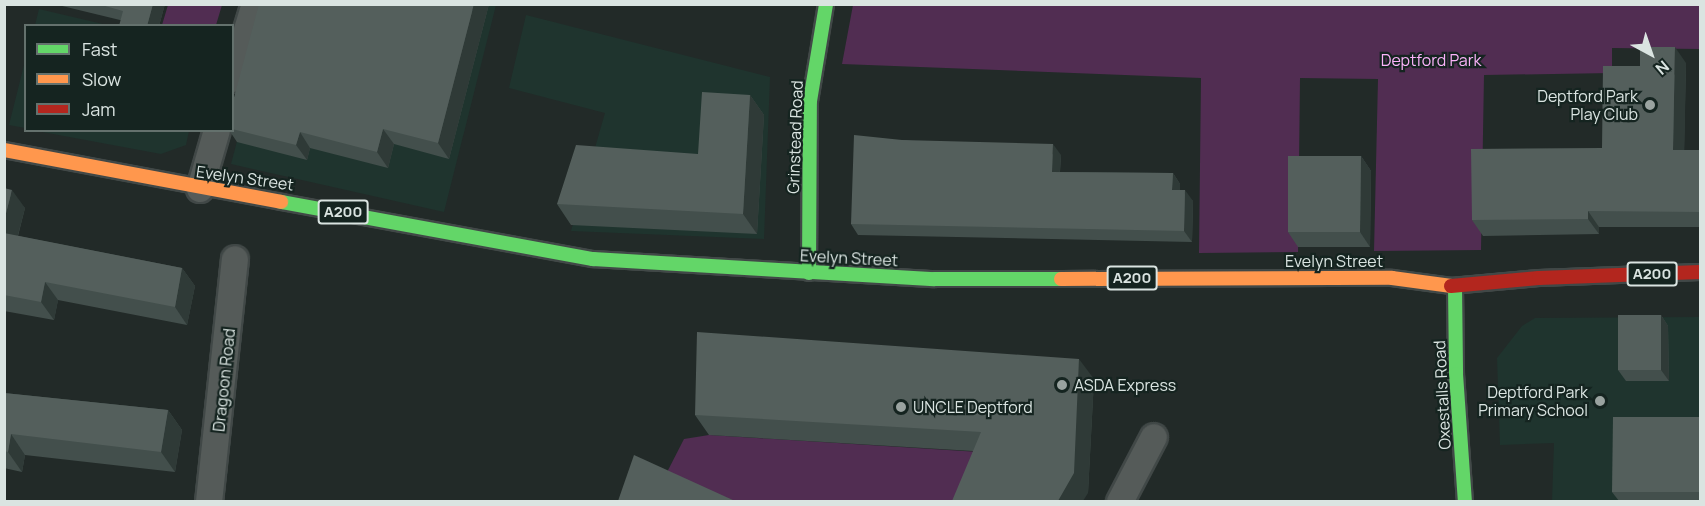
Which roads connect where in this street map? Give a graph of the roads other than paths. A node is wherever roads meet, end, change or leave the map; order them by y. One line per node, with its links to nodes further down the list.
1 (255, 4): 3 (street)
2 (826, 4): 8 (main road, Grinstead Road)
3 (234, 73)
4 (216, 132): 6 (street)
5 (4, 150): 6 (main road, Evelyn Street / A200)
6 (200, 189): 8 (main road, Evelyn Street / A200)
7 (236, 259): 12 (street, Dragoon Road)
8 (809, 273): 10 (main road, Evelyn Street / A200)
9 (1701, 273): 10 (main road, Evelyn Street / A200)
10 (1455, 287): 14 (main road, Oxestalls Road)
11 (1154, 437): 13 (street)
12 (209, 501)
13 (1120, 501)
14 (1465, 501)

